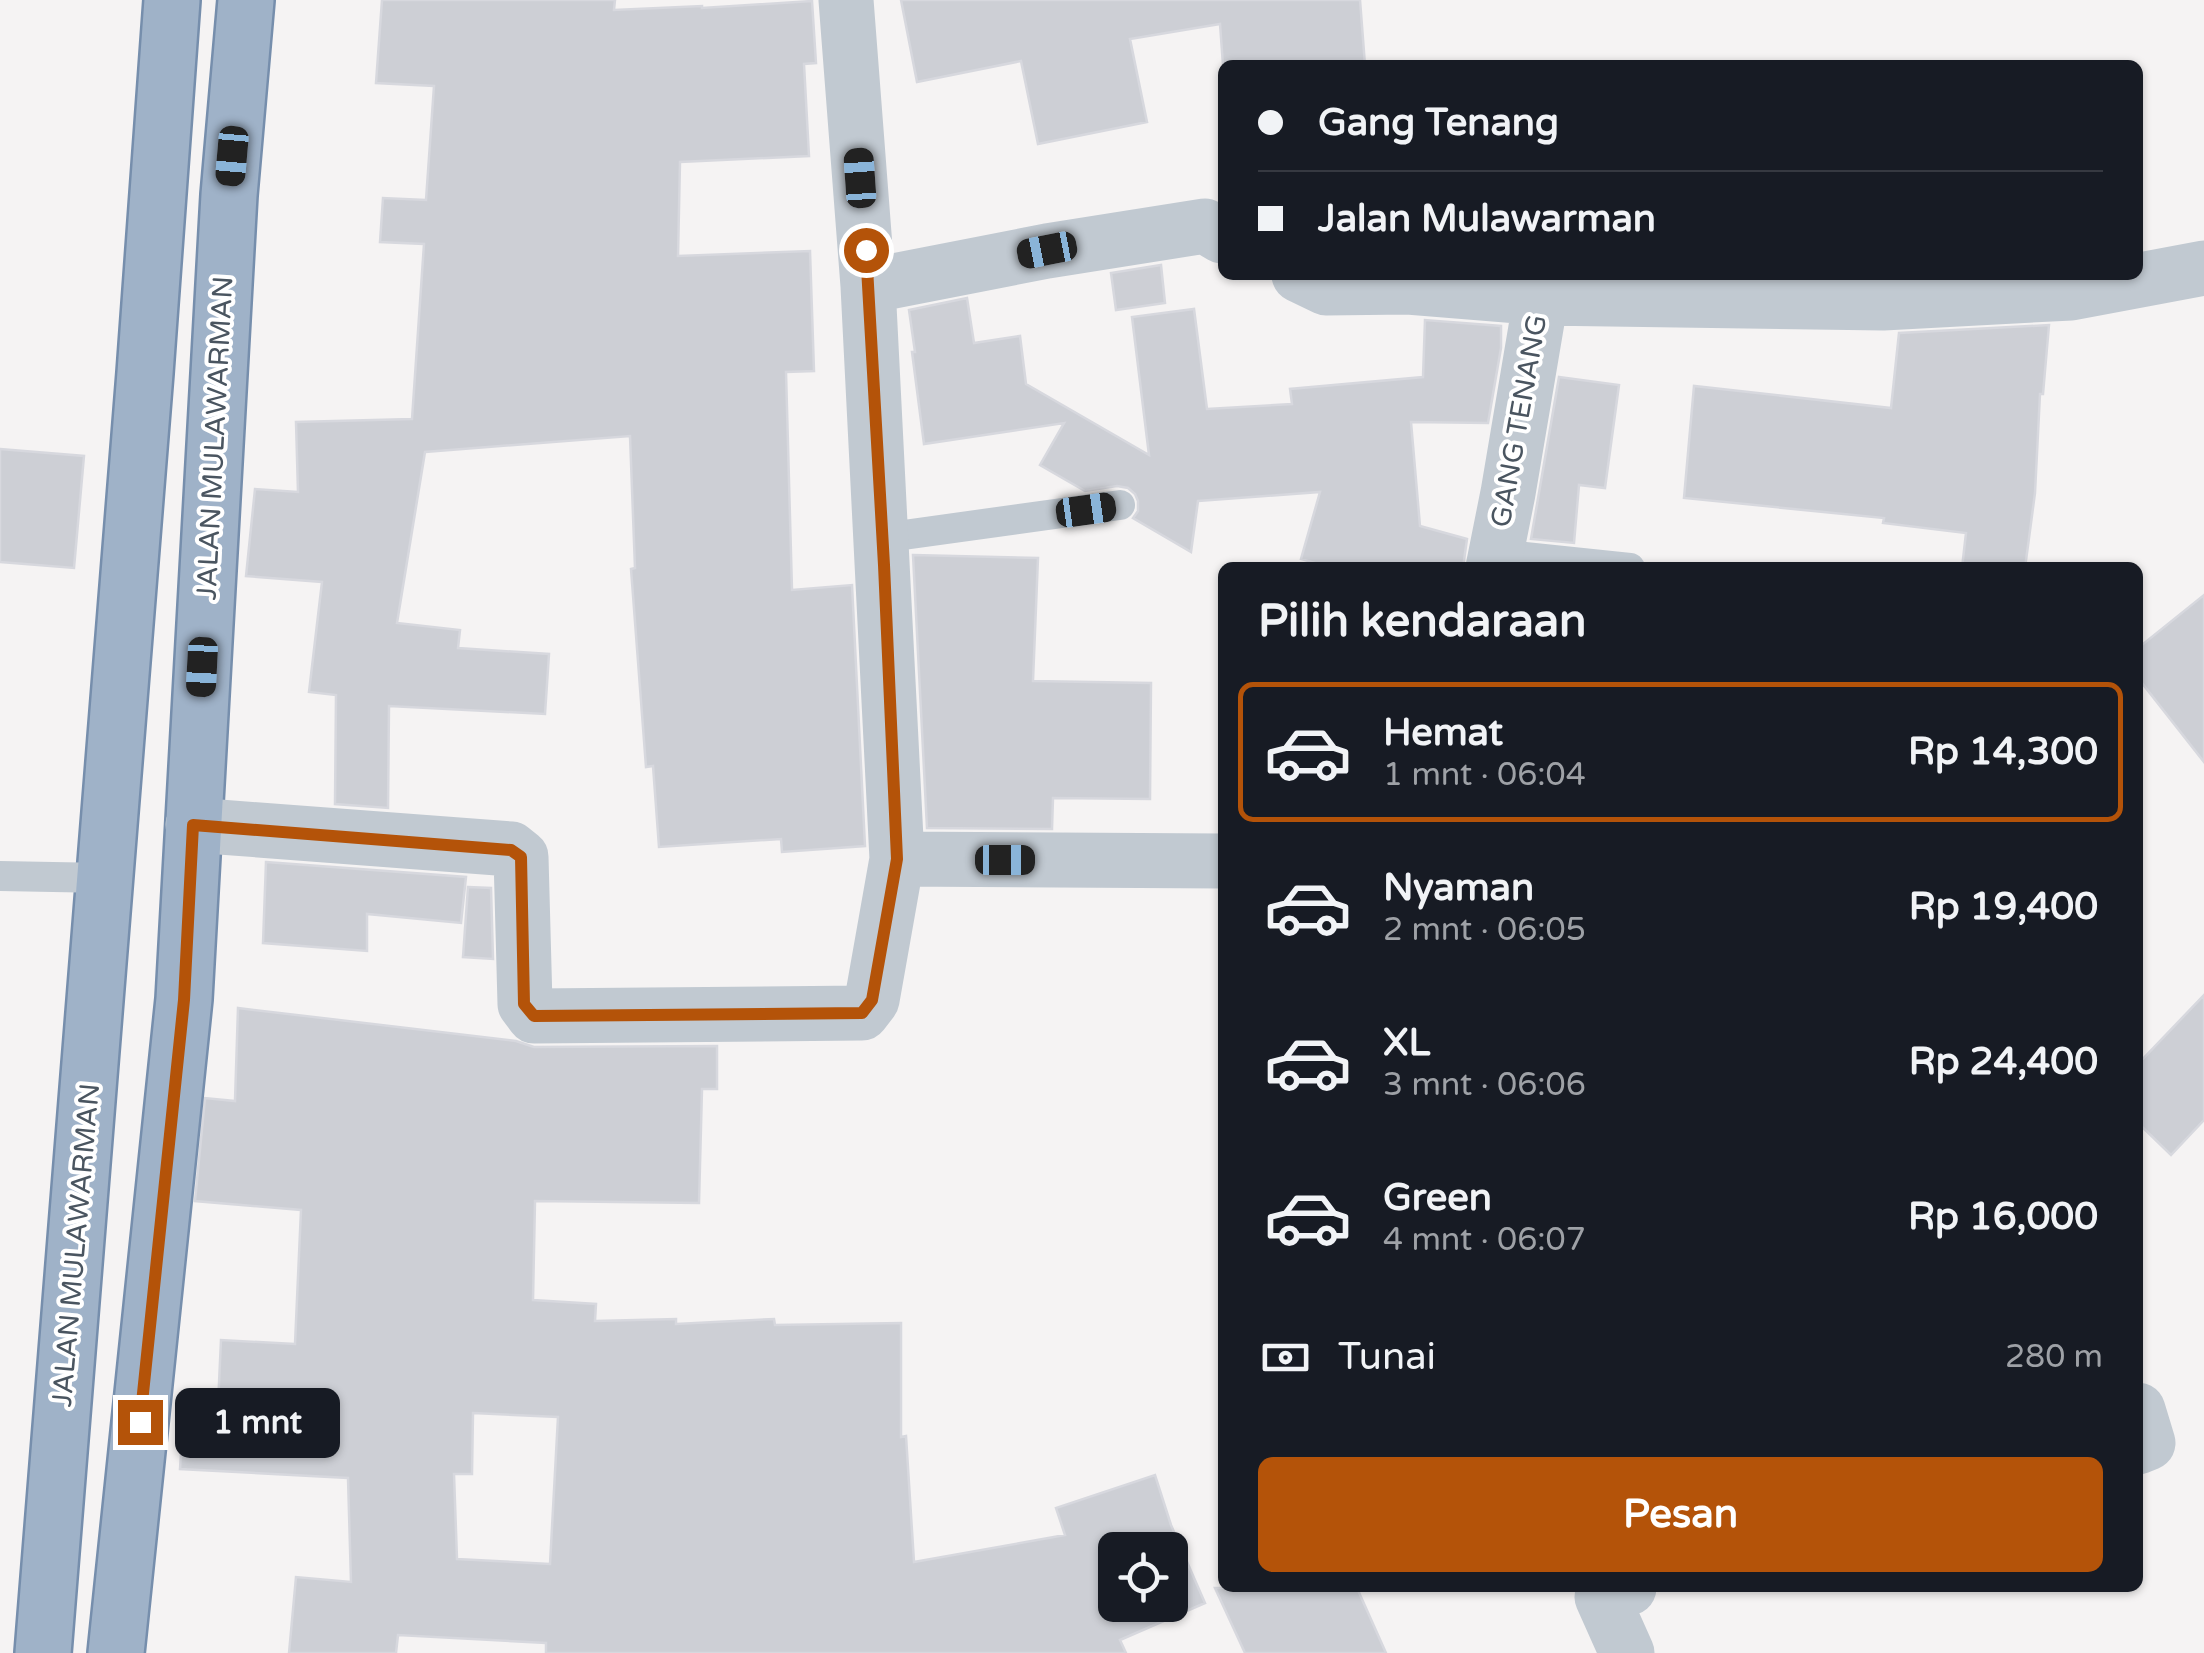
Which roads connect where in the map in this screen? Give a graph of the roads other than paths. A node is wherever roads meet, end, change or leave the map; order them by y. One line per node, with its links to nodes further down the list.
1 (172, 0): 18 (highway, JALAN MULAWARMAN)
2 (246, 0): 14 (highway, JALAN MULAWARMAN)
3 (846, 0): 9 (street)
4 (1216, 228): 9 (street)
5 (2204, 268): 6 (street)
6 (2143, 279)
7 (1310, 280): 10 (street)
8 (2138, 280): 10 (street)
9 (868, 286): 12 (street)
10 (1540, 286): 13 (street, GANG TENANG)
11 (1120, 505): 12 (lane)
12 (882, 538): 15 (street)
13 (1494, 561)
14 (193, 825): 15 (street); 21 (highway, JALAN MULAWARMAN)
15 (897, 859): 16 (street)
16 (1218, 861)
17 (0, 876): 18 (lane)
18 (106, 878): 20 (highway, JALAN MULAWARMAN)
19 (1610, 1592): 22 (street)
20 (42, 1653)
21 (116, 1653)
22 (1627, 1653)

